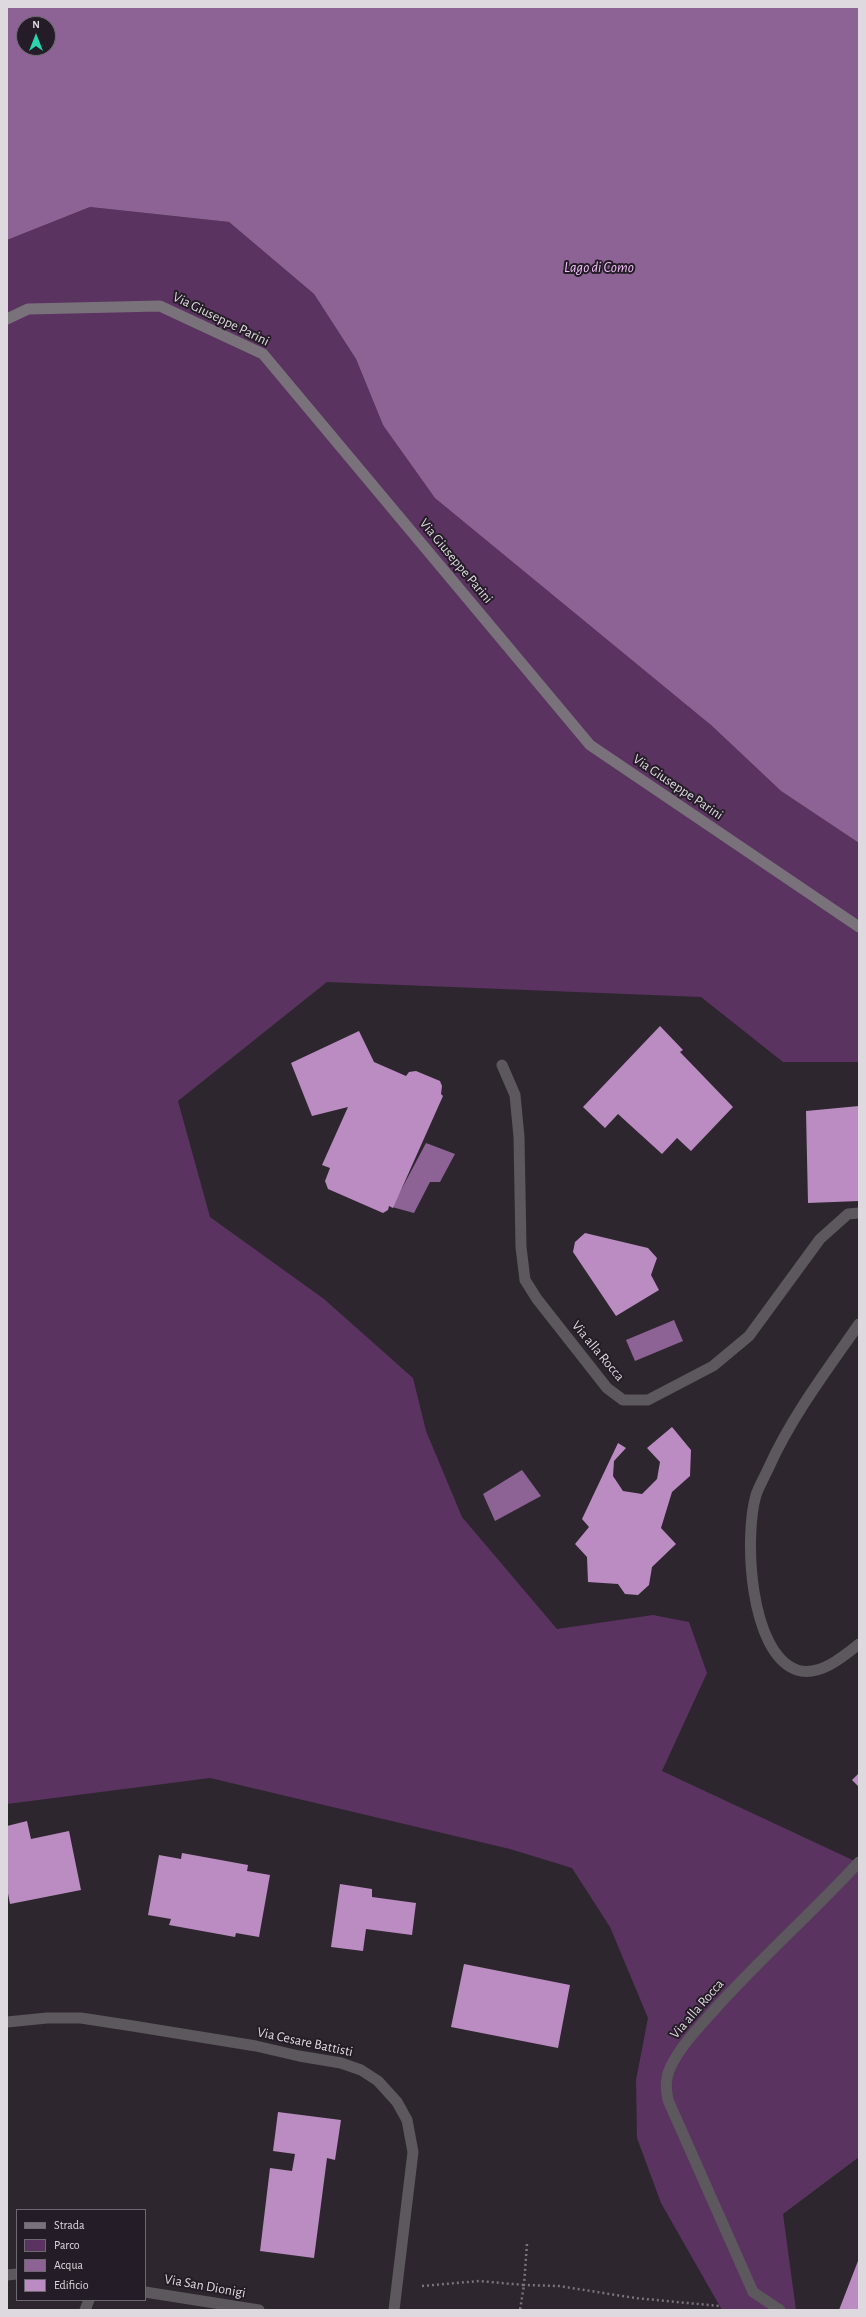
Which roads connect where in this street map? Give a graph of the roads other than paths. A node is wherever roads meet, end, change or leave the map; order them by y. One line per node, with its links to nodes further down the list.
1 (7, 319): 2 (main road, Via Giuseppe Parini)
2 (859, 927)
3 (502, 1065): 4 (street, Via alla Rocca)
4 (859, 1213)
5 (859, 1324): 6 (street)
6 (859, 1644)
7 (859, 1862): 12 (street, Via alla Rocca)
8 (7, 2022): 11 (street, Via Cesare Battisti)
9 (146, 2292): 10 (street, Via San Dionigi)
10 (259, 2310)
11 (394, 2310)
12 (780, 2310)

